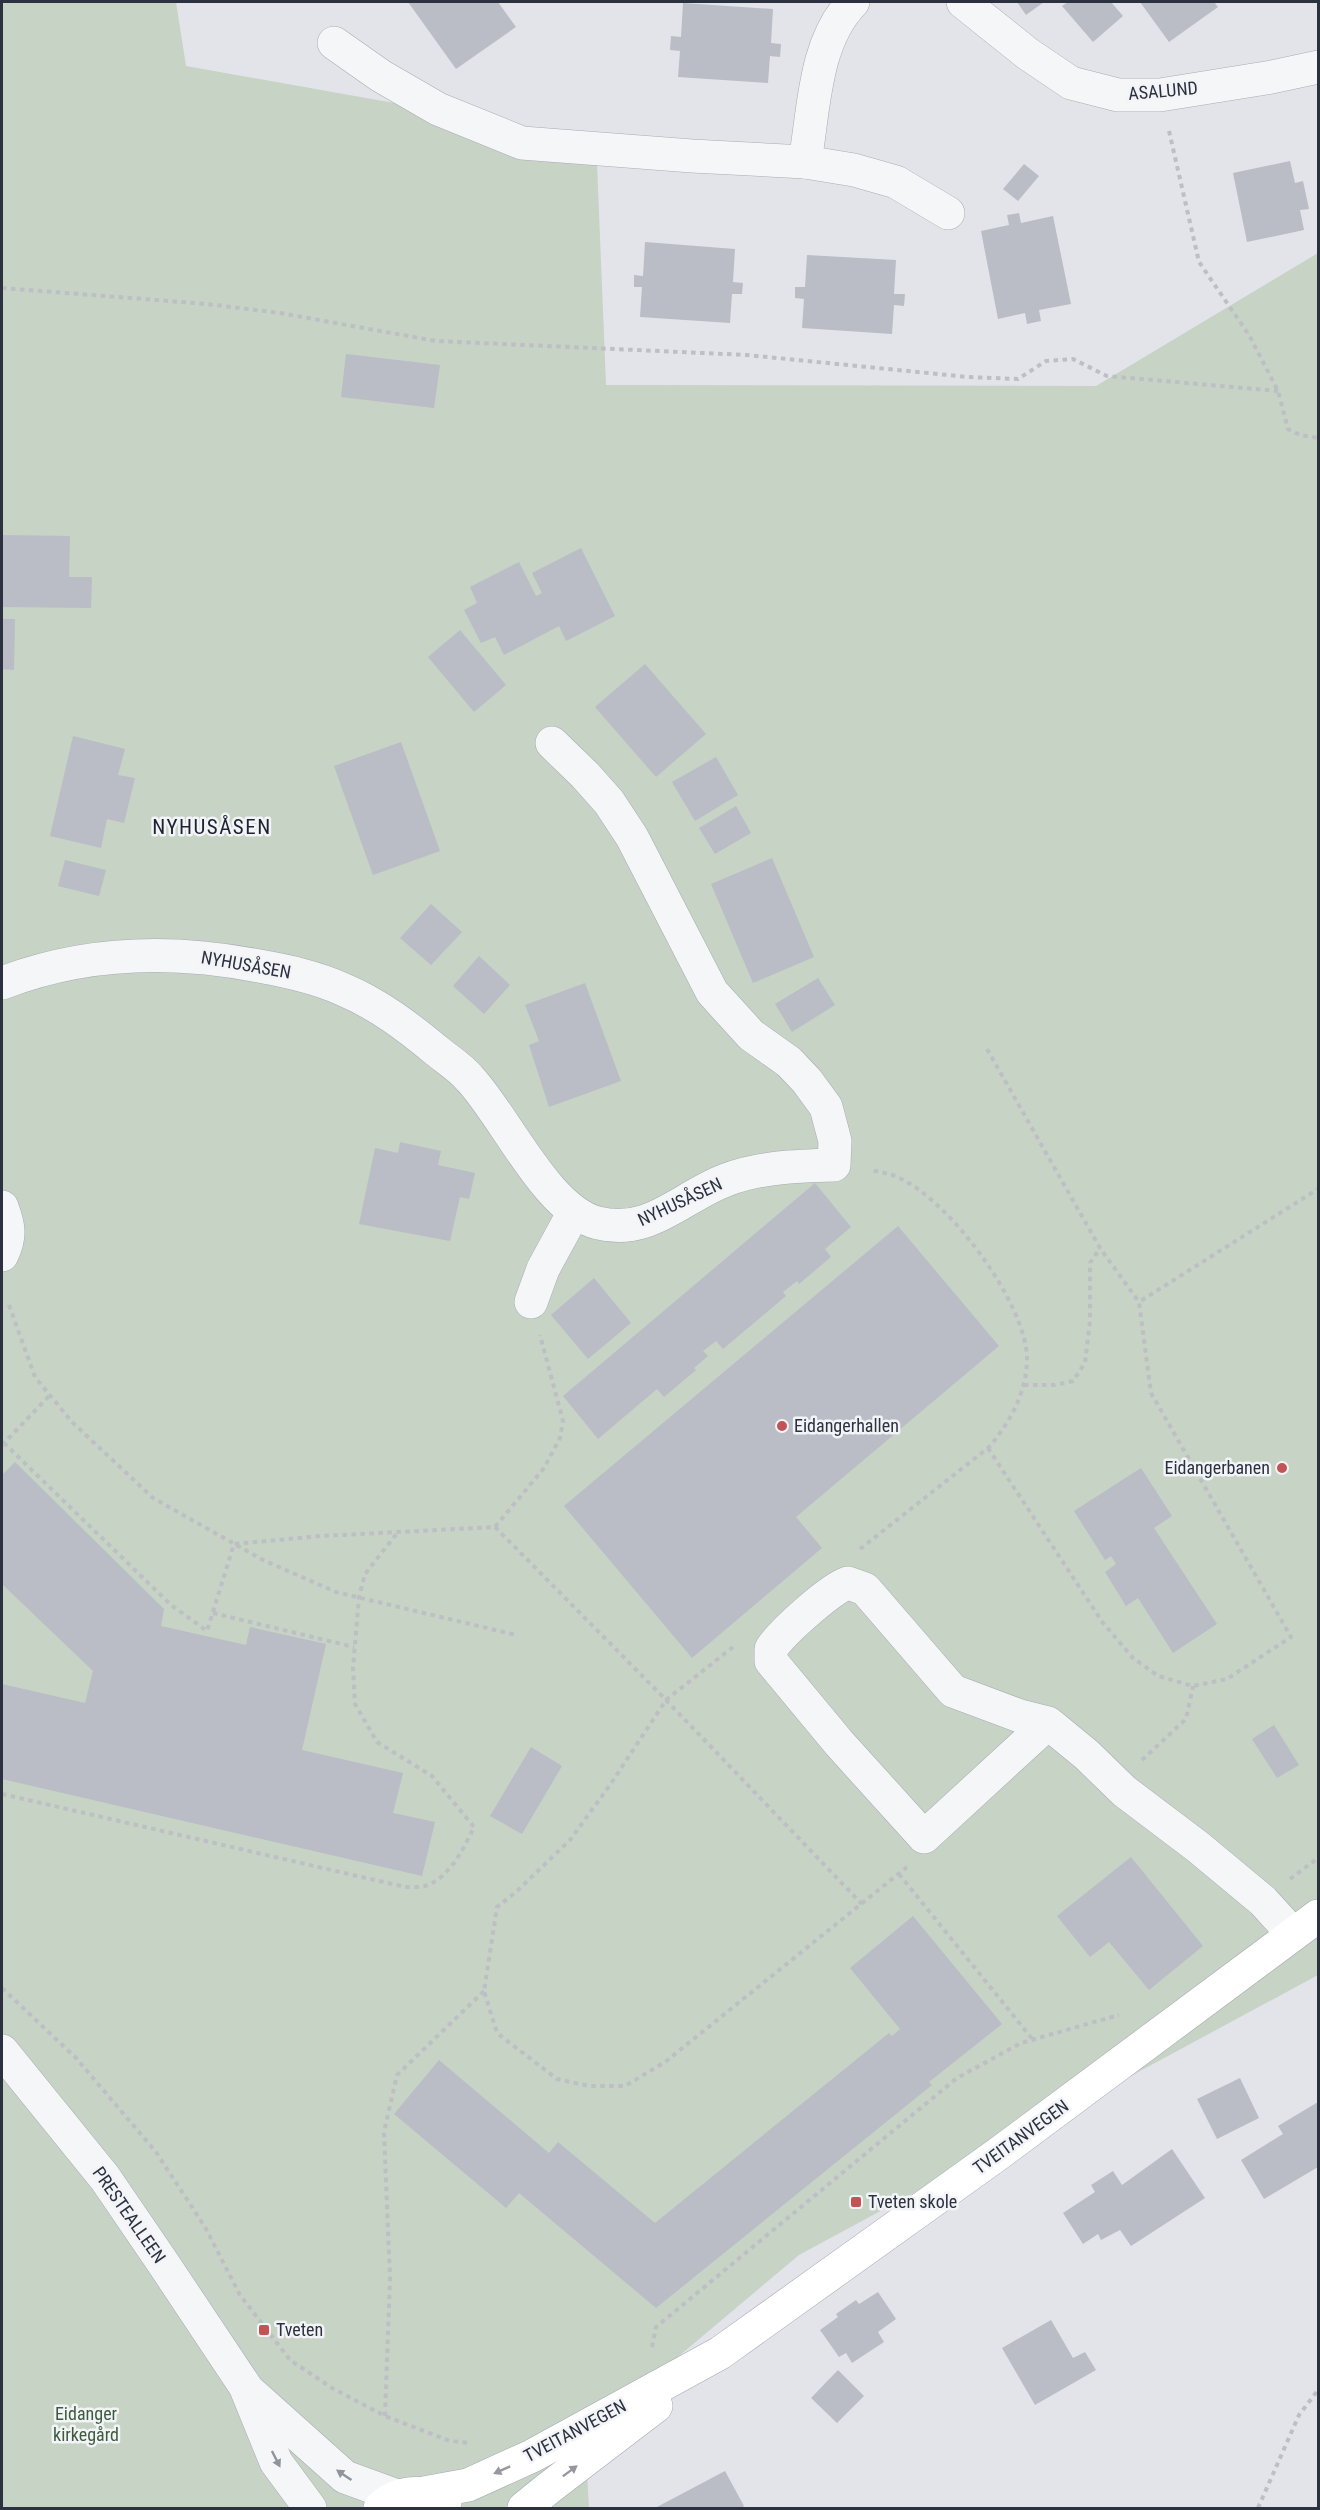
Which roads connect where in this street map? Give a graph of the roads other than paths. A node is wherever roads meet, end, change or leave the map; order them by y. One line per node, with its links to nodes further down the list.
1 (853, 2): 5 (street)
2 (963, 2): 4 (street, ASALUND)
3 (334, 43): 5 (street)
4 (1318, 67)
5 (806, 162): 6 (street)
6 (948, 213)
7 (552, 743): 10 (street, NYHUSÅSEN)
8 (2, 983): 10 (street, NYHUSÅSEN)
9 (2, 1207): 11 (street)
10 (574, 1212): 12 (street)
11 (2, 1255)
12 (531, 1302)
13 (1048, 1723): 13 (street); 14 (street)
14 (1306, 1925): 16 (main road, TVEITANVEGEN)
15 (2, 2051): 17 (street, PRESTEALLEEN)
16 (720, 2353): 18 (main road, TVEITANVEGEN, one-way to 18); 21 (main road, TVEITANVEGEN, one-way to 16)
17 (245, 2386): 18 (street, PRESTEALLEEN, one-way to 17); 19 (street, PRESTEALLEEN, one-way to 19)
18 (400, 2499): 20 (main road)
19 (310, 2508)
20 (453, 2508)
21 (525, 2508)

